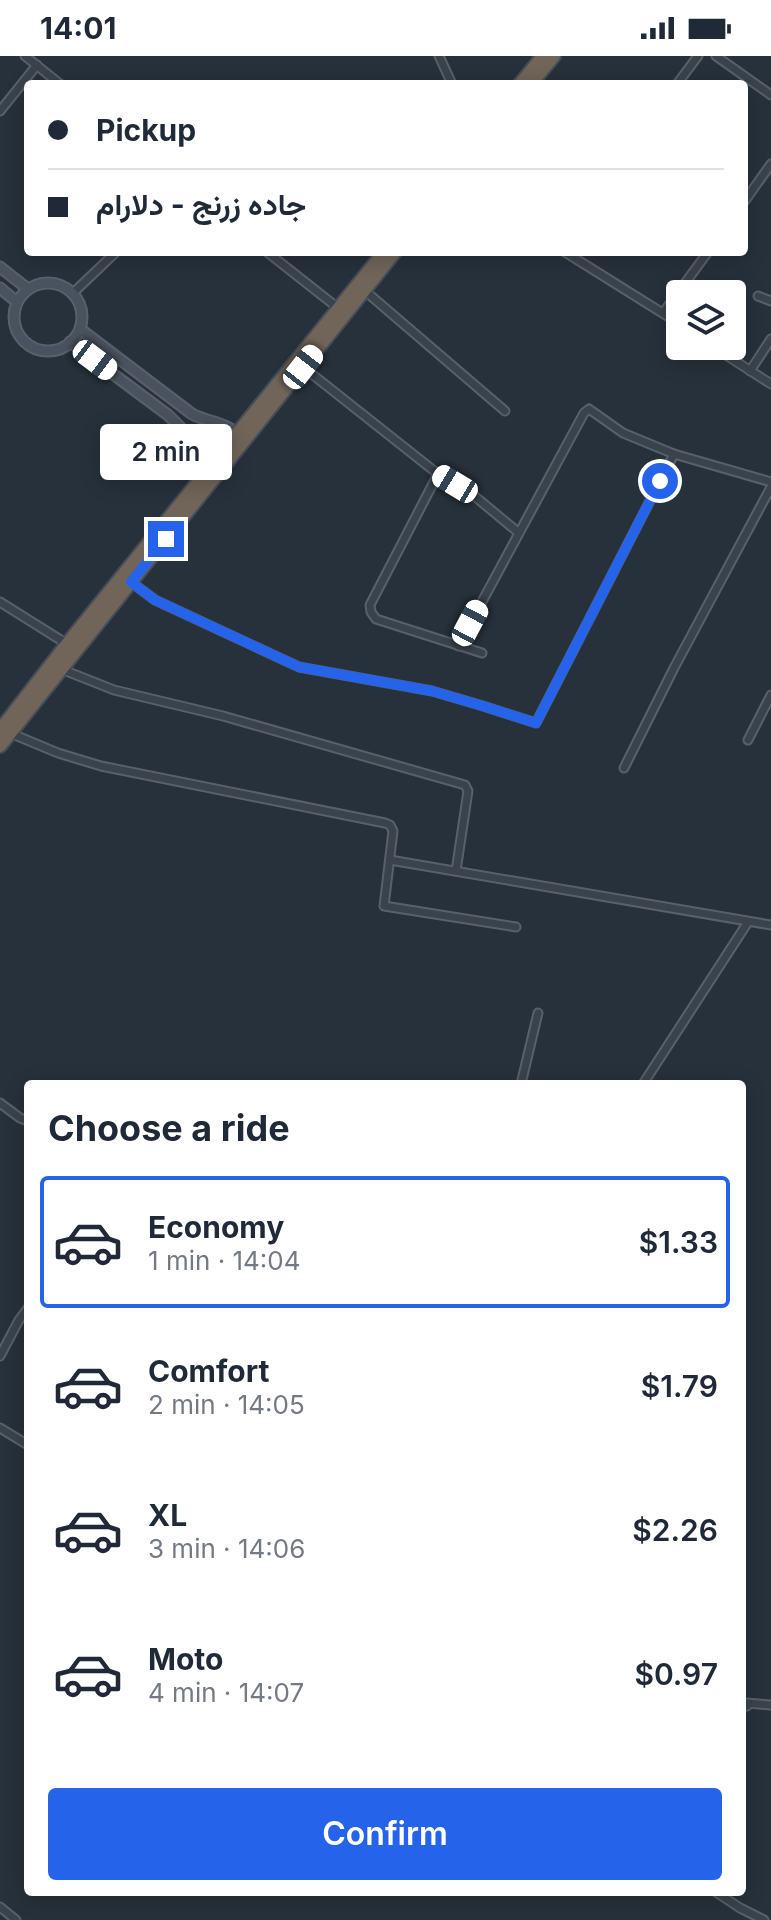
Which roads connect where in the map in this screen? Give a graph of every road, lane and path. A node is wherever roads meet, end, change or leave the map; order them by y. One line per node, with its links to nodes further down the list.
1 (25, 56): 7 (street)
2 (439, 56): 10 (street)
3 (543, 56): 11 (highway)
4 (554, 56): 12 (highway)
5 (698, 56): 13 (street)
6 (716, 56): 15 (street)
7 (37, 65): 8 (street); 9 (street)
8 (25, 80)
9 (55, 80)
10 (450, 80)
11 (523, 80)
12 (534, 80)
13 (680, 80)
14 (24, 81): 16 (street)
15 (771, 95)
16 (0, 111)
17 (771, 164): 18 (street)
18 (748, 196)
19 (112, 256): 29 (street)
20 (272, 256): 33 (street)
21 (381, 256): 33 (highway)
22 (392, 256): 28 (highway)
23 (571, 256): 34 (street)
24 (705, 256): 34 (street)
25 (0, 267): 27 (street)
26 (0, 288): 32 (street)
27 (28, 289): 29 (street); 32 (street)
28 (364, 290): 40 (highway); 43 (street)
29 (73, 293): 36 (street)
30 (758, 296): 31 (street)
31 (771, 301)
32 (17, 302): 38 (street)
33 (338, 308): 44 (highway)
34 (663, 313): 35 (street)
35 (666, 315)
36 (80, 329): 38 (street); 44 (street)
37 (771, 339): 41 (street)
38 (70, 342): 46 (street)
39 (733, 360): 41 (street)
40 (303, 367): 44 (highway); 47 (street)
41 (750, 371): 42 (street)
42 (771, 384)
43 (505, 411)
44 (242, 436): 46 (highway)
45 (674, 454): 48 (street); 49 (street); 50 (street)
46 (214, 470): 50 (highway); 52 (highway)
47 (438, 474): 49 (street); 53 (street)
48 (771, 485): 60 (street)
49 (519, 533): 53 (street)
50 (131, 582): 55 (highway)
51 (0, 602): 52 (street)
52 (67, 644): 55 (highway)
53 (458, 646): 54 (street)
54 (482, 653)
55 (57, 666): 57 (highway); 62 (street)
56 (771, 695): 58 (street)
57 (5, 732): 59 (highway); 61 (street)
58 (748, 740)
59 (0, 746)
60 (624, 768)
61 (390, 860): 62 (street); 65 (street)
62 (456, 871): 63 (street)
63 (748, 922): 64 (street); 68 (street)
64 (771, 925)
65 (516, 927)
66 (538, 1013): 67 (street)
67 (523, 1080)
68 (646, 1080)
69 (0, 1103): 70 (street)
70 (24, 1120)
71 (24, 1313): 72 (street)
72 (19, 1320): 73 (street); 74 (street)
73 (24, 1322)
74 (0, 1356)
75 (0, 1428): 76 (street)
76 (24, 1441)
77 (771, 1705): 78 (street)
78 (746, 1706)
79 (722, 1896): 82 (street)
80 (0, 1907): 81 (street)
81 (16, 1920)
82 (764, 1920)

